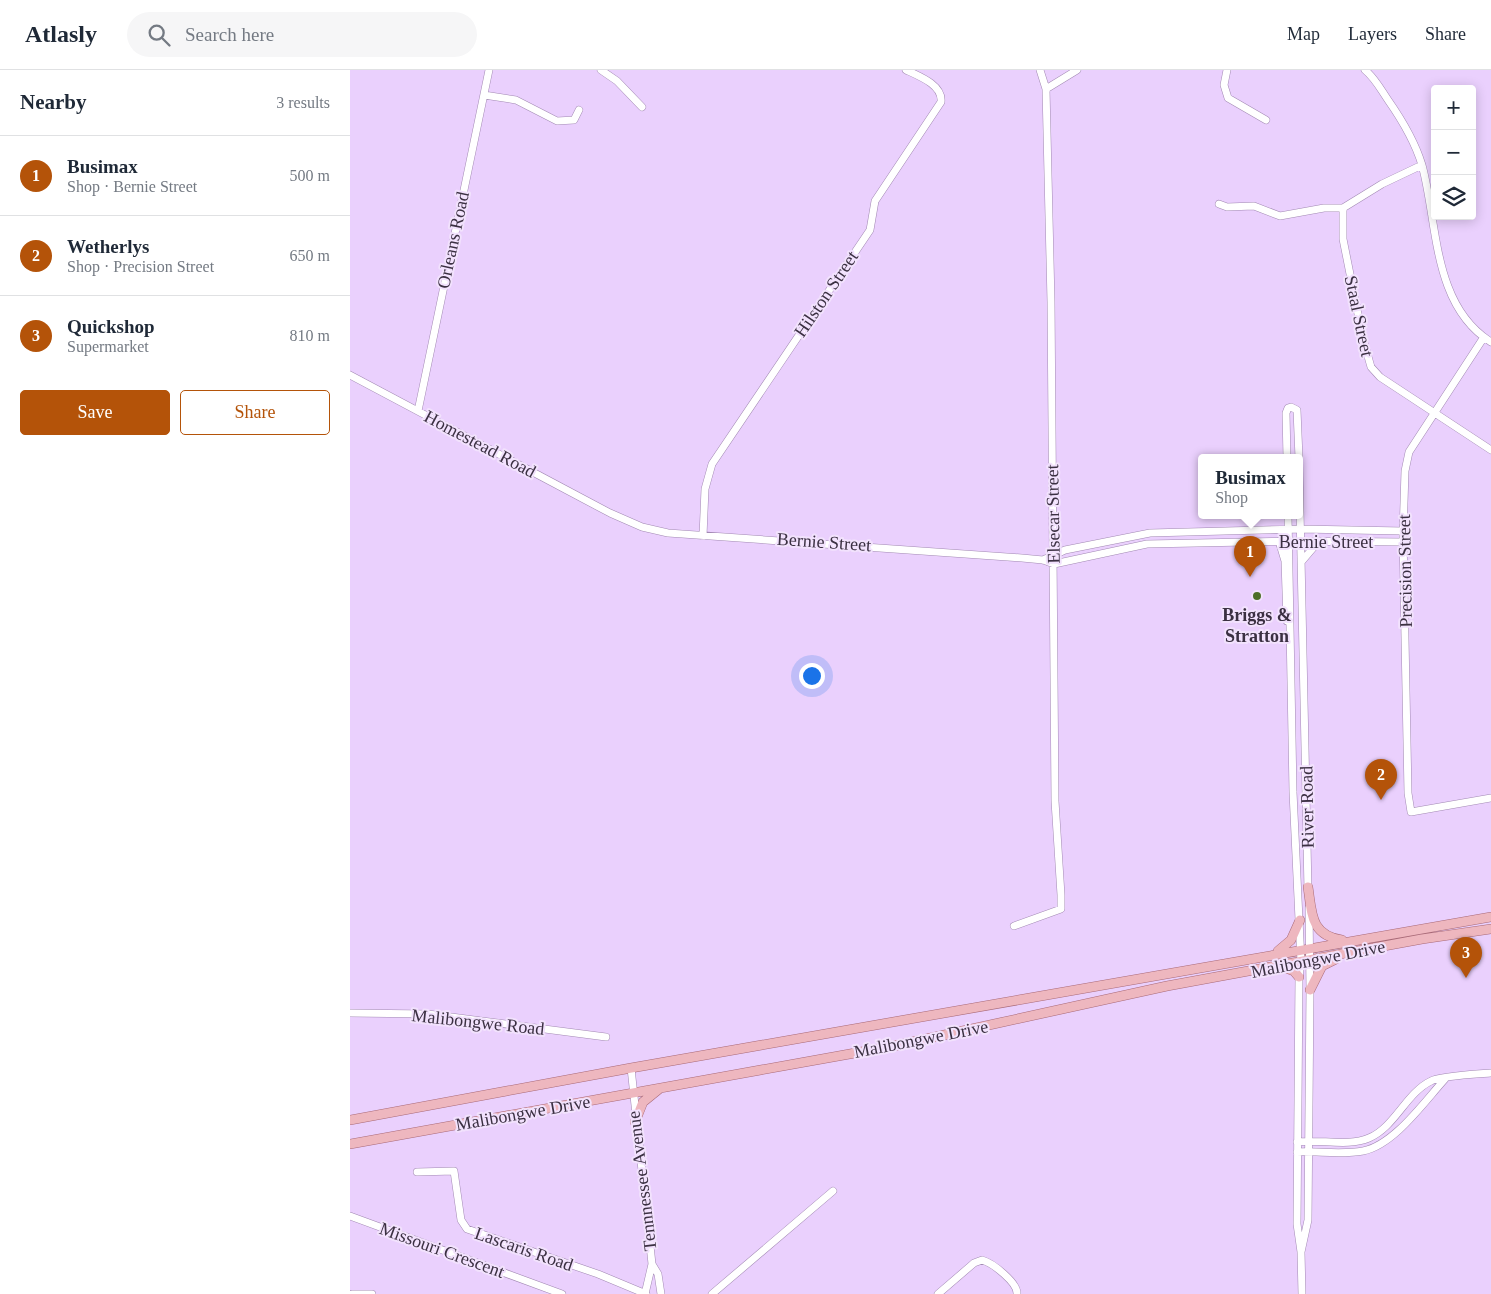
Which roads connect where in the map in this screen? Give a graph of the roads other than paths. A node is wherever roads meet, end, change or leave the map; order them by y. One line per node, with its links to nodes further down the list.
1 (489, 70): 9 (street, Orleans Road)
2 (601, 70): 10 (street)
3 (906, 70): 30 (street, Hilston Street)
4 (1040, 70): 8 (street, Elsecar Street)
5 (1078, 70): 8 (street)
6 (1227, 70): 12 (street)
7 (1365, 70): 13 (street)
8 (1046, 89): 36 (street, Elsecar Street)
9 (484, 95): 11 (street); 19 (street, Orleans Road)
10 (642, 107)
11 (579, 110)
12 (1266, 120)
13 (1422, 165): 15 (street); 16 (street)
14 (1219, 204): 15 (street)
15 (1343, 208): 20 (street, Staal Street)
16 (1484, 337): 17 (street); 20 (street, Precision Street)
17 (1491, 342)
18 (350, 375): 19 (street, Homestead Road)
19 (418, 411): 24 (street, Homestead Road)
20 (1434, 413): 21 (street, Staal Street); 29 (street, Precision Street)
21 (1491, 450)
22 (1287, 454): 23 (street)
23 (1299, 454)
24 (610, 512): 30 (street, Bernie Street)
25 (1288, 519): 27 (street, River Road)
26 (1301, 519): 28 (street, River Road)
27 (1290, 530): 28 (street, Bernie Street); 32 (street, River Road); 36 (street, Bernie Street)
28 (1301, 530): 29 (street, Bernie Street); 33 (street, River Road)
29 (1403, 531): 35 (street, Precision Street)
30 (703, 536): 37 (street, Bernie Street)
31 (1279, 541): 32 (street, Bernie Street); 39 (street, Bernie Street); 40 (street)
32 (1290, 541): 33 (street, Bernie Street); 40 (street, River Road)
33 (1301, 541): 34 (street, Bernie Street); 38 (street, River Road)
34 (1319, 541): 35 (street, Bernie Street); 38 (street)
35 (1403, 542): 41 (street, Precision Street)
36 (1054, 553): 37 (street, Bernie Street); 39 (street, Elsecar Street)
37 (1042, 560): 39 (street, Bernie Street)
38 (1301, 562): 42 (street, River Road)
39 (1054, 564): 45 (street, Elsecar Street)
40 (1290, 636): 44 (street, River Road)
41 (1491, 798)
42 (1308, 887): 47 (main road); 48 (street, River Road)
43 (1491, 917): 47 (main road, Malibongwe Drive)
44 (1300, 920): 48 (street, River Road); 50 (main road)
45 (1014, 926)
46 (1491, 929): 49 (main road, Malibongwe Drive)
47 (1349, 941): 48 (main road, Malibongwe Drive)
48 (1305, 948): 50 (main road, Malibongwe Drive); 51 (street, River Road)
49 (1352, 952): 51 (main road, Malibongwe Drive); 54 (main road)
50 (1271, 954): 57 (main road, Malibongwe Drive)
51 (1305, 961): 52 (main road, Malibongwe Drive); 53 (street, River Road); 54 (street, River Road)
52 (1281, 966): 53 (main road); 60 (main road, Malibongwe Drive)
53 (1299, 978): 65 (street, River Road)
54 (1310, 990): 64 (street, River Road)
55 (350, 1013): 56 (street, Malibongwe Road)
56 (606, 1037)
57 (631, 1068): 61 (street, Tennnessee Avenue); 62 (main road, Malibongwe Drive)
58 (1491, 1073): 59 (street)
59 (1445, 1079): 64 (street); 67 (street)
60 (661, 1087): 61 (main road, Malibongwe Drive); 63 (main road)
61 (632, 1093): 63 (street, Tennnessee Avenue); 66 (main road, Malibongwe Drive)
62 (350, 1120)
63 (635, 1122): 73 (street, Tennnessee Avenue)
64 (1308, 1141): 65 (street); 67 (street, River Road)
65 (1297, 1142): 68 (street, River Road)
66 (350, 1144)
67 (1309, 1151): 68 (street); 72 (street, River Road)
68 (1297, 1152): 72 (street, River Road)
69 (417, 1172): 77 (street, Lascaris Road)
70 (833, 1191): 79 (street)
71 (350, 1216): 76 (street, Missouri Crescent)
72 (1301, 1252): 82 (street)
73 (652, 1264): 77 (street, Tennnessee Avenue); 78 (street)
74 (352, 1294): 75 (street)
75 (372, 1294)
76 (562, 1294)
77 (646, 1294)
78 (661, 1294)
79 (712, 1294)
80 (938, 1294): 81 (street)
81 (1017, 1294)
82 (1302, 1294)

